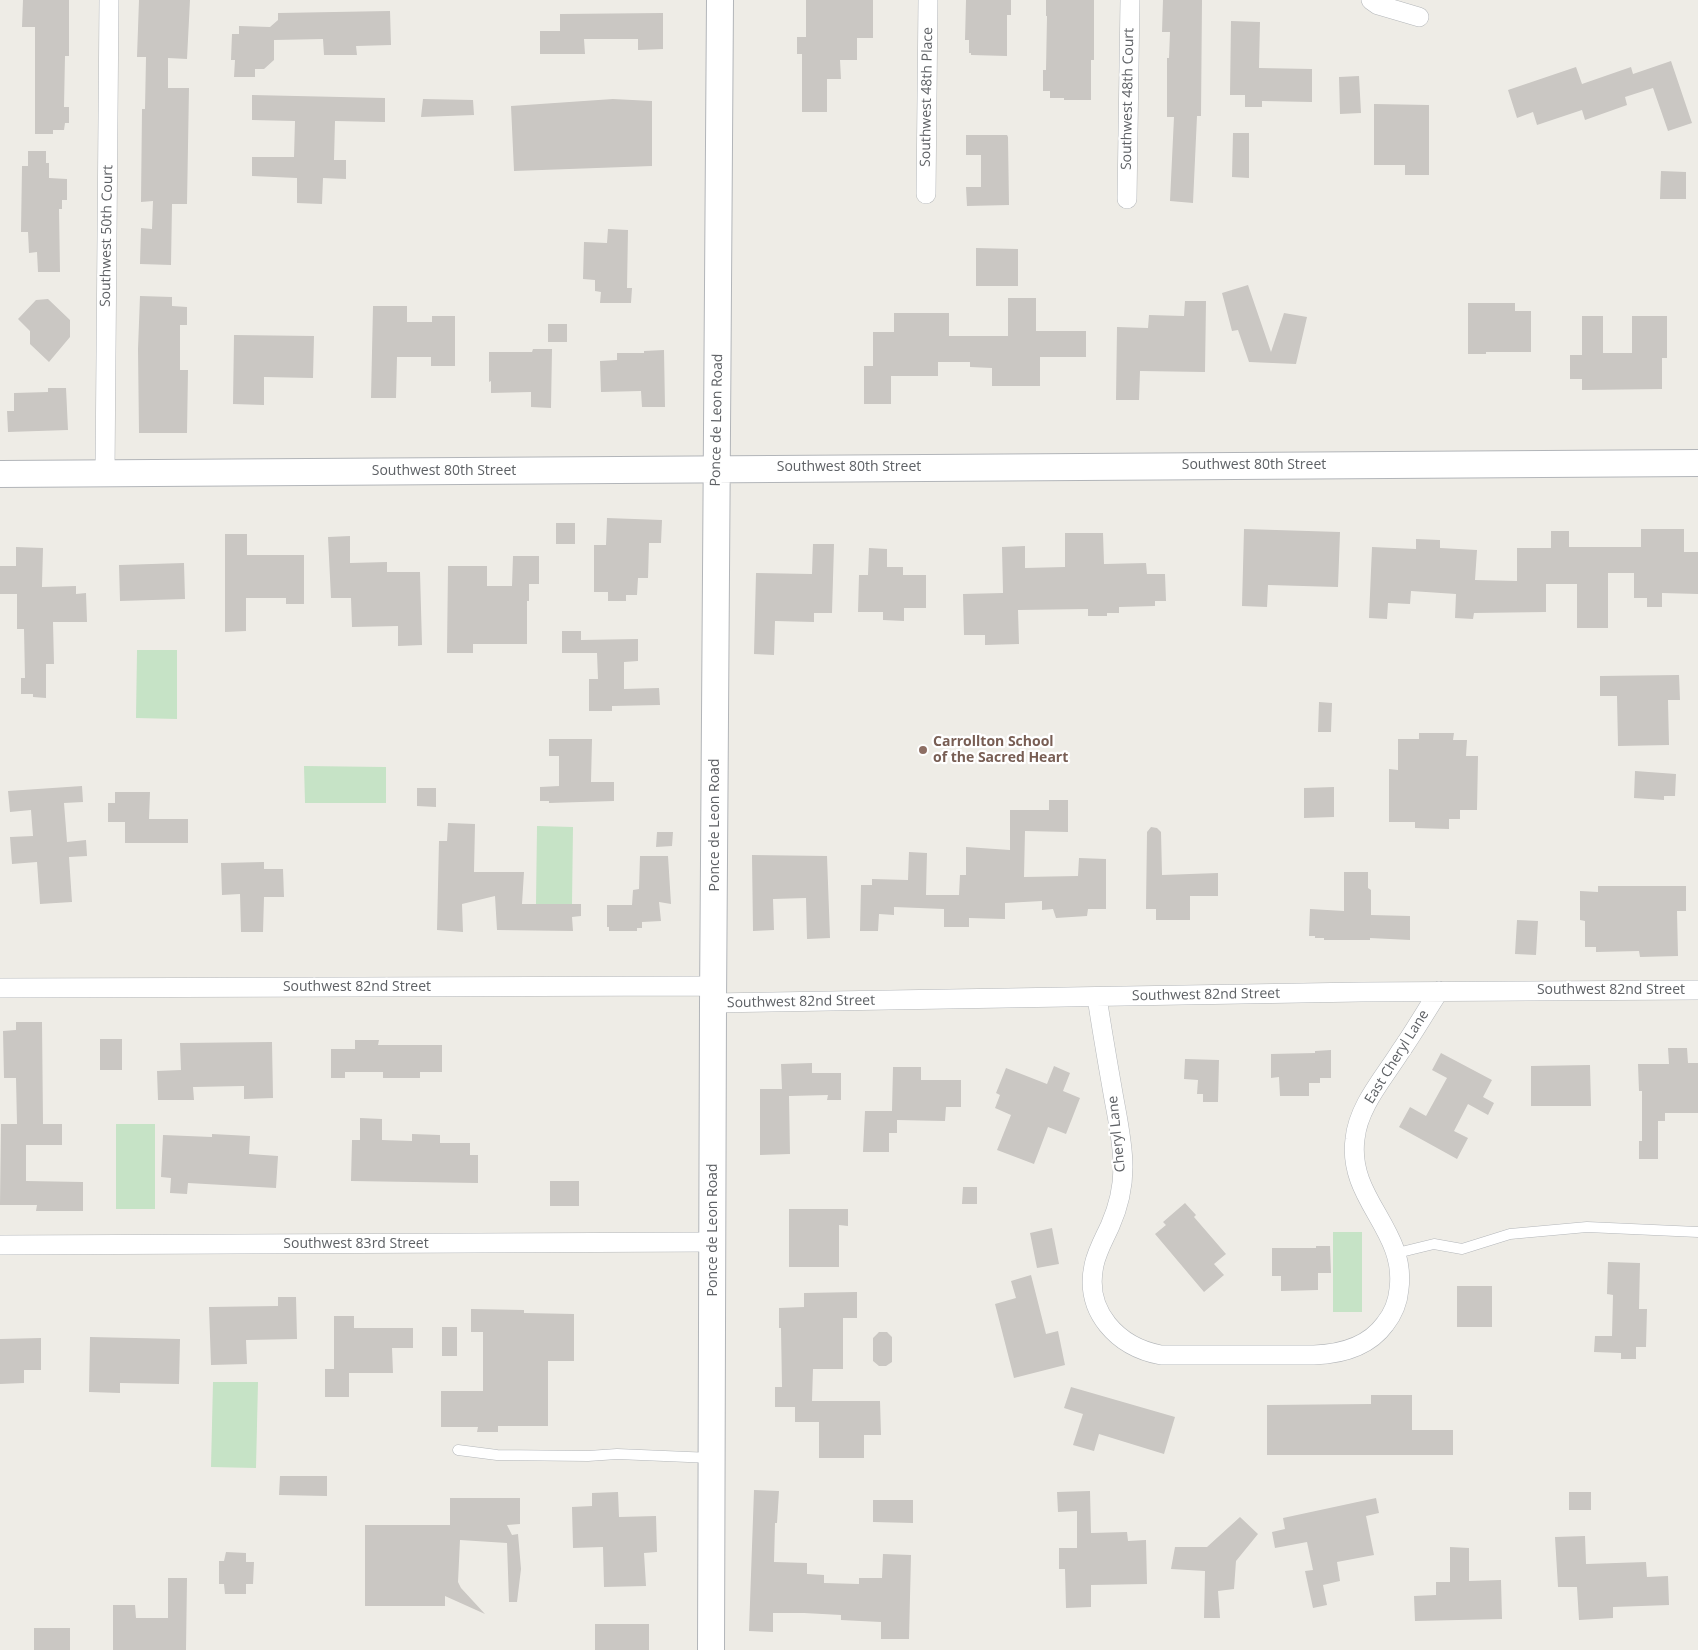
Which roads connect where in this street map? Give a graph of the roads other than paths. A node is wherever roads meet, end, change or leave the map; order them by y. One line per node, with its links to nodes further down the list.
1 (109, 0): 11 (street, Southwest 50th Court)
2 (720, 0): 10 (street, Ponce de Leon Road)
3 (928, 0): 7 (street, Southwest 48th Place)
4 (1130, 0): 8 (street, Southwest 48th Court)
5 (1371, 0): 6 (street)
6 (1419, 17)
7 (926, 194)
8 (1127, 199)
9 (1698, 463): 10 (street, Southwest 80th Street)
10 (717, 469): 11 (street, Southwest 80th Street); 16 (street, Ponce de Leon Road)
11 (105, 473): 12 (street, Southwest 80th Street)
12 (0, 474)
13 (0, 988): 16 (street, Southwest 82nd Street)
14 (1698, 990): 15 (street, Southwest 82nd Street)
15 (1439, 991): 17 (street, Southwest 82nd Street); 21 (street, East Cheryl Lane)
16 (713, 994): 17 (street, Southwest 82nd Street); 19 (street, Ponce de Leon Road)
17 (1097, 997): 22 (street, Cheryl Lane)
18 (1698, 1232): 21 (lane)
19 (712, 1242): 20 (street, Southwest 83rd Street); 24 (street, Ponce de Leon Road)
20 (0, 1244)
21 (1397, 1253): 22 (street, East Cheryl Lane)
22 (1248, 1355)
23 (458, 1450): 24 (lane)
24 (713, 1458): 25 (street, Ponce de Leon Road)
25 (711, 1650)

